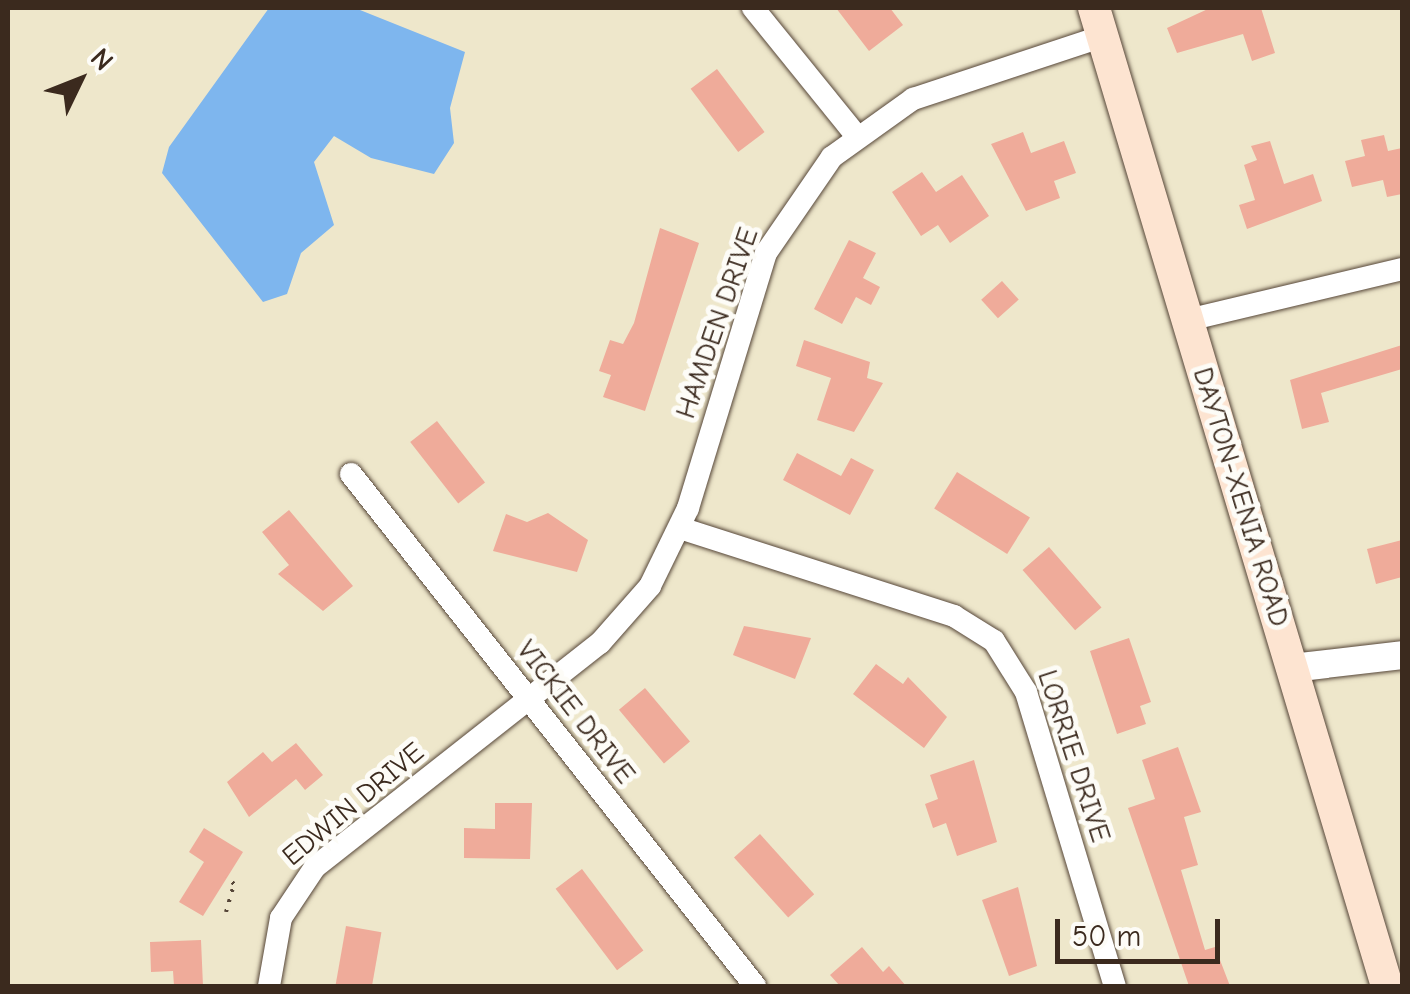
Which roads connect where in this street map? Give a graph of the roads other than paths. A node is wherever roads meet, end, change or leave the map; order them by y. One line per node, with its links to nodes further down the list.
1 (753, 8): 3 (street)
2 (1099, 22): 3 (street, HAMDEN DRIVE); 5 (main road, DAYTON-XENIA ROAD)
3 (856, 136): 7 (street, HAMDEN DRIVE)
4 (1402, 268): 5 (street)
5 (1188, 320): 9 (main road, DAYTON-XENIA ROAD)
6 (351, 474): 10 (street, VICKIE DRIVE)
7 (680, 528): 10 (street, HAMDEN DRIVE); 13 (street, LORRIE DRIVE)
8 (1402, 655): 9 (street)
9 (1292, 668): 14 (main road, DAYTON-XENIA ROAD)
10 (528, 700): 11 (street, EDWIN DRIVE); 12 (street, VICKIE DRIVE)
11 (269, 986)
12 (755, 986)
13 (1114, 986)
14 (1387, 986)

